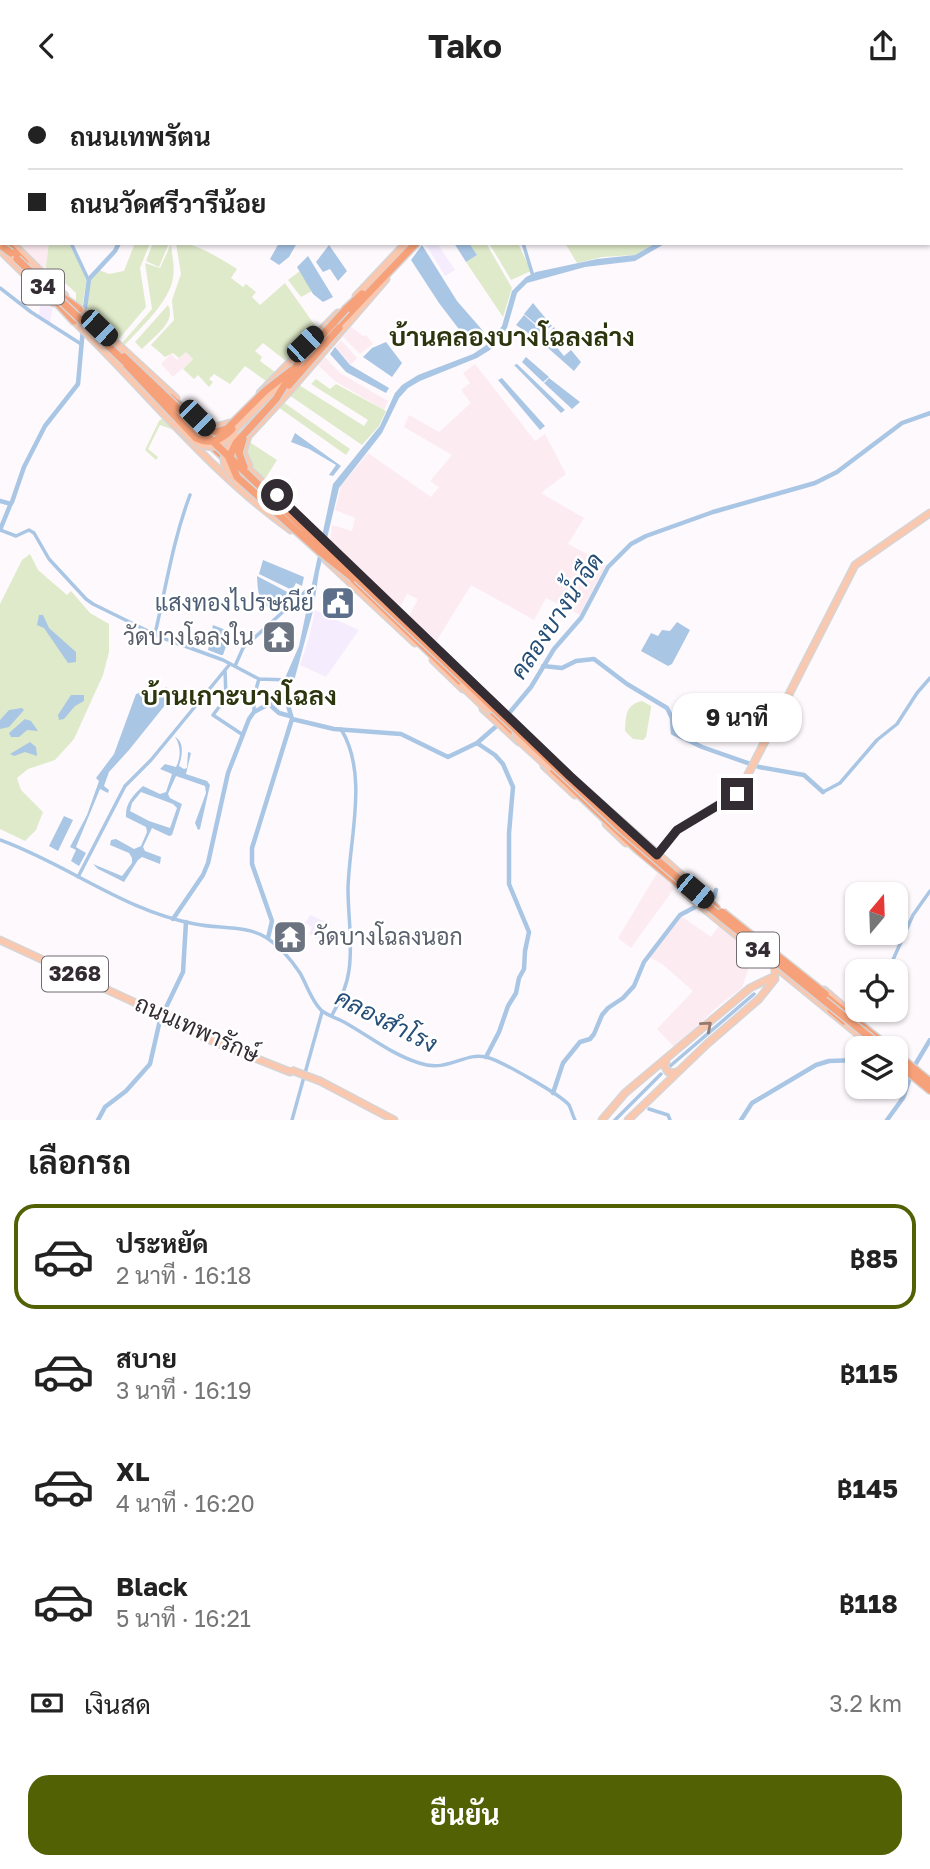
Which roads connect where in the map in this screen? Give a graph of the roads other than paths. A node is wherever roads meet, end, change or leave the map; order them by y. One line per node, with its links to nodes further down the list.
1 (8, 245): 11 (highway, 34)
2 (405, 245): 9 (highway)
3 (405, 245): 12 (main road)
4 (414, 245): 8 (main road)
5 (414, 245): 10 (highway)
6 (12, 249): 11 (main road, 34); 13 (highway, bridge)
7 (0, 250): 11 (main road, 34)
8 (393, 269): 13 (main road, bridge); 16 (main road)
9 (370, 287): 13 (highway, bridge); 22 (highway, bridge)
10 (351, 312): 13 (highway, bridge); 22 (highway, bridge)
11 (82, 320): 13 (main road, 34); 14 (main road, 34); 20 (highway, 34)
12 (305, 344): 15 (main road); 19 (main road, bridge)
13 (122, 361): 19 (main road, 34); 22 (highway, bridge)
14 (197, 418): 15 (main road); 17 (main road, 34)
15 (230, 423): 16 (main road)
16 (246, 438): 17 (main road)
17 (260, 478): 20 (main road, 34)
18 (930, 513): 35 (main road)
19 (294, 531): 20 (main road, 34)
20 (317, 543): 21 (highway, 34, bridge)
21 (329, 554): 22 (highway, 34); 23 (highway, 34); 24 (main road, 34)
22 (354, 580): 24 (highway, 34); 26 (main road, 34); 36 (highway, bridge)
23 (402, 620): 24 (highway); 28 (highway, 34)
24 (412, 630): 25 (main road, 34); 26 (highway); 28 (highway, 34)
25 (430, 643): 27 (main road, bridge); 28 (main road, 34)
26 (420, 647): 27 (main road, 34)
27 (427, 654): 28 (main road, 34)
28 (500, 716): 29 (highway, 34, bridge)
29 (509, 725): 30 (main road, 34); 31 (main road, 34); 32 (highway, 34); 34 (highway, 34)
30 (570, 776): 31 (main road, bridge); 33 (main road, 34)
31 (584, 803): 32 (main road, 34)
32 (606, 818): 33 (highway); 34 (highway); 37 (highway, 34); 39 (main road, 34)
33 (620, 822): 35 (main road, 34)
34 (617, 831): 40 (highway, 34)
35 (657, 855): 37 (main road, 34)
36 (714, 909): 42 (highway, bridge); 50 (highway, bridge)
37 (734, 920): 40 (highway, 34); 44 (main road, 34)
38 (0, 941): 60 (main road, ถนนเทพารักษ์ / 3268, bridge)
39 (774, 966): 40 (main road, 34); 41 (main road)
40 (788, 973): 43 (main road); 46 (main road, 34); 49 (highway, 34)
41 (750, 988): 43 (main road); 52 (main road, one-way to 41)
42 (822, 998): 45 (highway); 46 (highway)
43 (759, 999): 55 (main road)
44 (845, 1009)
45 (845, 1012)
46 (844, 1021): 48 (main road, 34)
47 (860, 1022): 51 (main road, 34)
48 (866, 1036)
49 (868, 1036)
50 (869, 1036)
51 (873, 1036)
52 (674, 1053): 55 (main road); 56 (main road)
53 (908, 1063): 59 (main road, 34)
54 (908, 1068): 59 (highway, 34)
55 (681, 1070): 58 (main road)
56 (651, 1071): 58 (main road); 61 (main road)
57 (908, 1075): 59 (main road, 34)
58 (664, 1086): 62 (main road)
59 (930, 1086)
60 (392, 1120)
61 (602, 1120)
62 (628, 1120)

